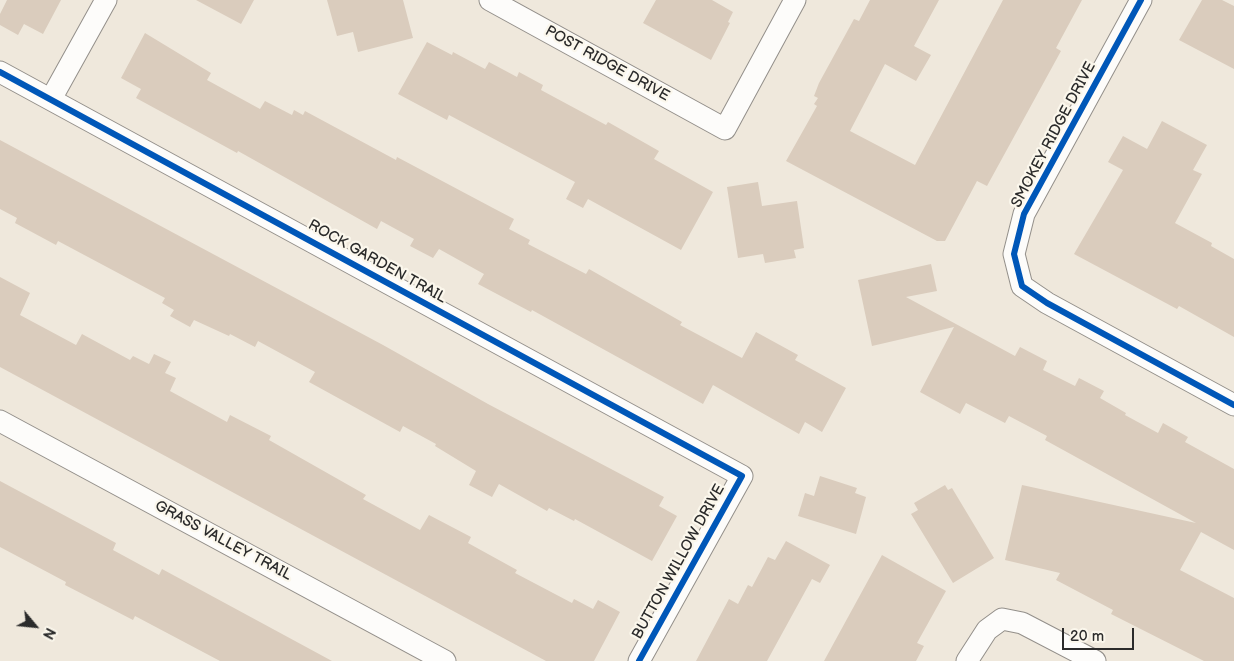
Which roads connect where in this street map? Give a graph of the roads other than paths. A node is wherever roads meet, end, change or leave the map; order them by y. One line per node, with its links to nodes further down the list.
1 (106, 0): 6 (street)
2 (490, 0): 3 (street, POST RIDGE DRIVE)
3 (795, 0)
4 (1141, 0): 7 (street, SMOKEY RIDGE DRIVE)
5 (0, 72): 6 (street, ROCK GARDEN TRAIL)
6 (51, 98): 9 (street, ROCK GARDEN TRAIL)
7 (1234, 405)
8 (0, 421): 10 (street, GRASS VALLEY TRAIL)
9 (742, 476): 11 (street, BUTTON WILLOW DRIVE)
10 (445, 661)
11 (638, 661)
12 (967, 661): 13 (street)
13 (1095, 661)

